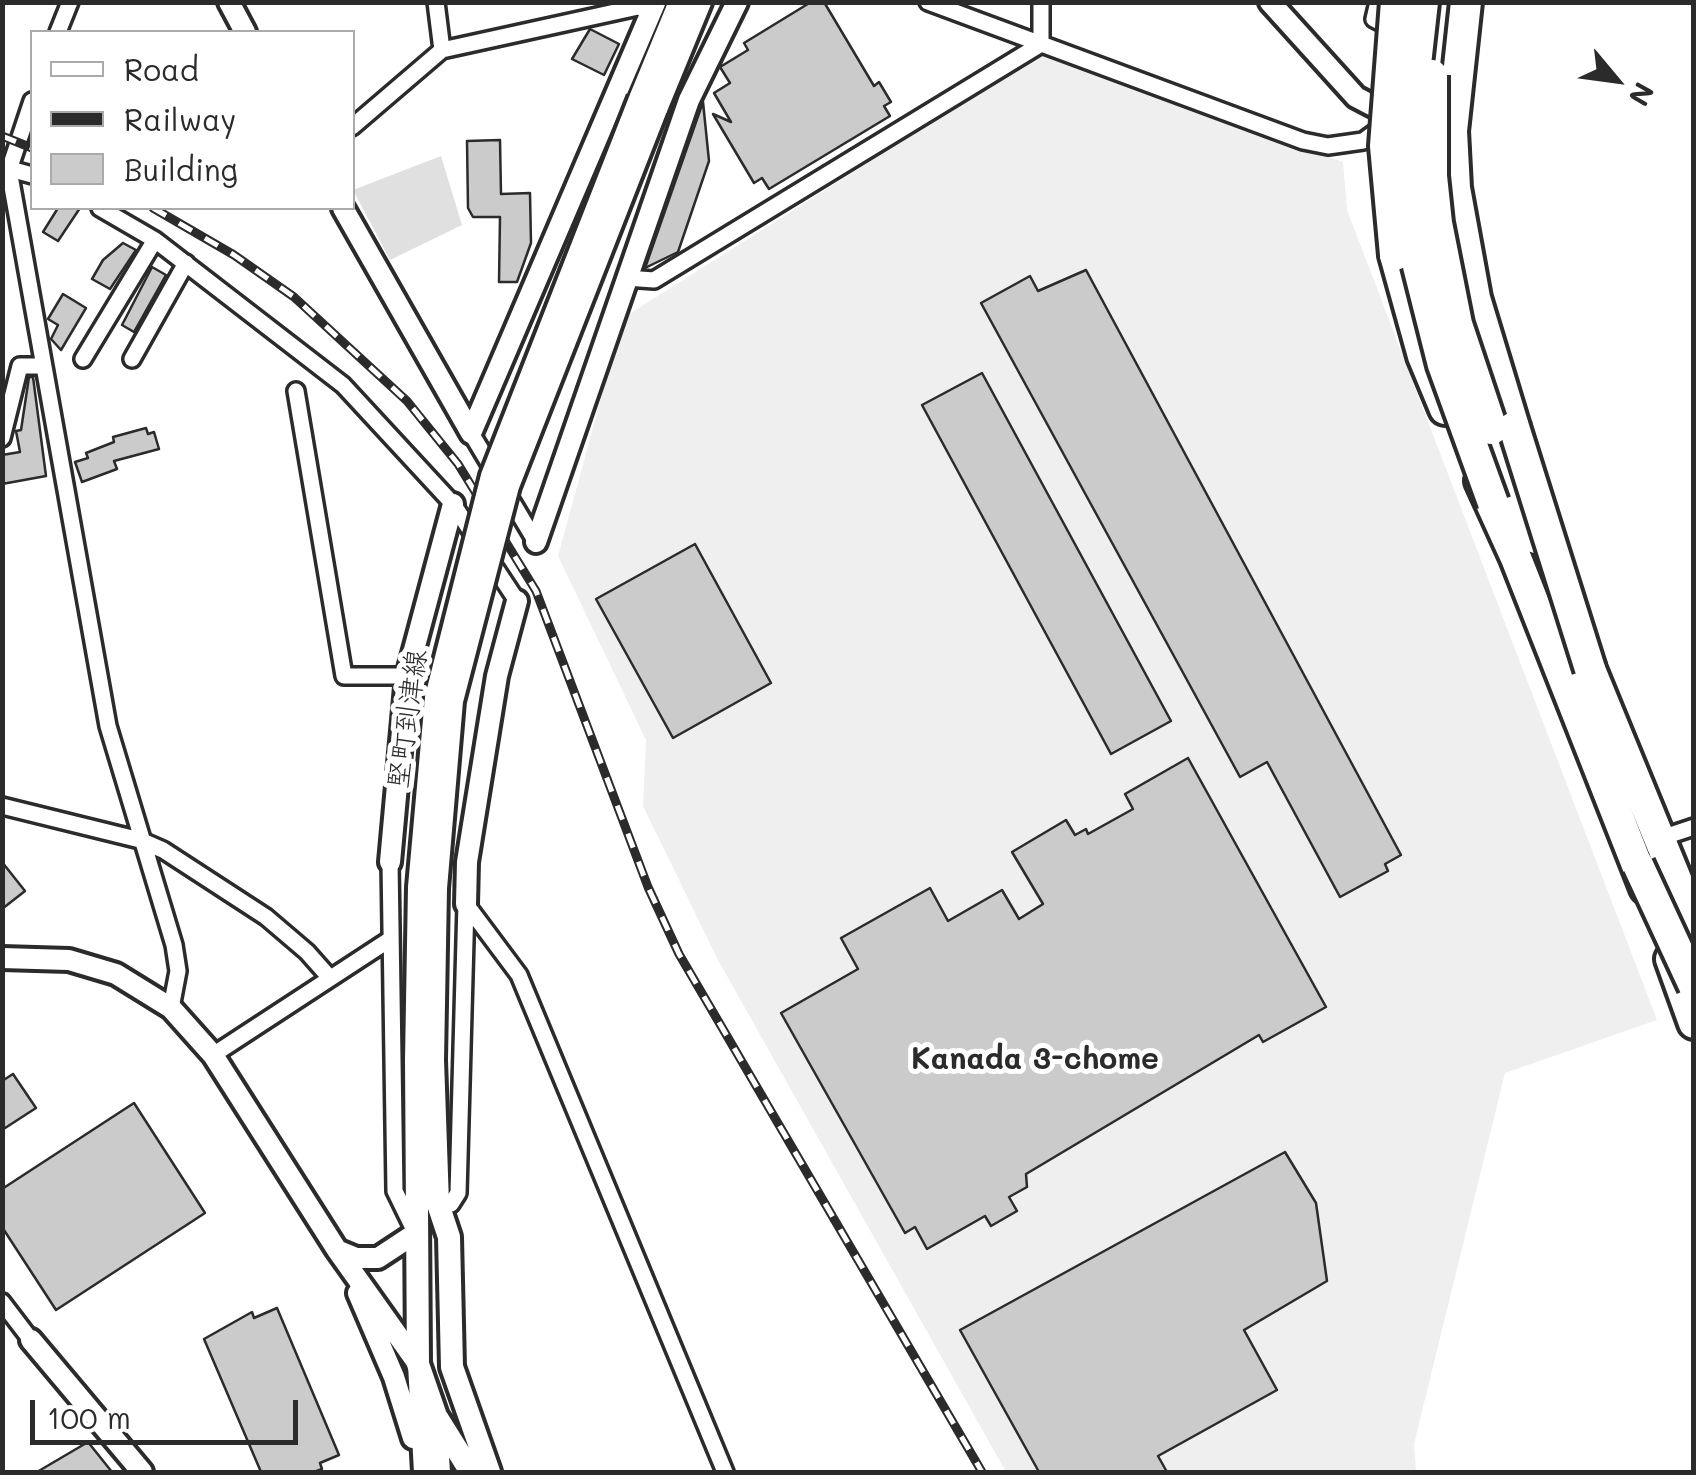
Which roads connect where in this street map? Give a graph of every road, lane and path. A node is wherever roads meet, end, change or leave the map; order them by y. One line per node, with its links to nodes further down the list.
1 (70, 2): 18 (street)
2 (229, 2): 19 (street)
3 (436, 2): 22 (street)
4 (680, 2): 23 (main road, 堅町到津線)
5 (700, 2): 23 (main road, 堅町到津線)
6 (738, 2): 33 (street)
7 (928, 2): 21 (street)
8 (1041, 2): 21 (street)
9 (1270, 2): 25 (street)
10 (1378, 2): 20 (street)
11 (1396, 2): 41 (highway, bridge)
12 (1411, 2): 20 (street)
13 (1423, 2): 41 (highway, bridge)
14 (1442, 2): 44 (highway, bridge)
15 (1455, 2): 27 (street)
16 (1466, 2): 44 (highway, bridge)
17 (654, 5): 22 (street); 38 (street)
18 (59, 30)
19 (244, 30)
20 (1405, 36): 25 (street)
21 (1041, 44): 25 (street); 33 (street)
22 (442, 50): 26 (street)
23 (648, 104): 63 (main road, 堅町到津線, bridge)
24 (30, 105): 28 (street)
25 (1396, 118): 27 (street); 59 (street)
26 (355, 125)
27 (1438, 133): 48 (street)
28 (6, 169): 36 (street)
29 (103, 210): 31 (street)
30 (344, 210): 38 (street)
31 (155, 240): 32 (street); 34 (street)
32 (186, 264): 35 (street); 40 (street)
33 (626, 278): 42 (street)
34 (82, 359)
35 (132, 359)
36 (42, 366): 39 (street); 49 (street)
37 (296, 391): 45 (street)
38 (471, 434): 42 (street)
39 (2, 438)
40 (453, 504): 43 (street); 45 (street)
41 (1492, 504): 51 (highway)
42 (536, 542)
43 (517, 602): 53 (street)
44 (1590, 669): 52 (highway)
45 (407, 676): 50 (street)
46 (2, 806): 49 (street)
47 (1694, 827): 48 (street)
48 (1670, 835): 52 (street)
49 (140, 840): 58 (street); 60 (street)
50 (390, 862): 56 (street)
51 (1638, 865): 59 (highway, bridge); 61 (highway, bridge)
52 (1683, 882): 54 (highway); 55 (highway)
53 (466, 904): 64 (street); 77 (street)
54 (1694, 923)
55 (1694, 933)
56 (389, 940): 58 (street); 65 (street)
57 (2, 958): 60 (street)
58 (330, 978): 62 (street)
59 (1694, 988)
60 (171, 1008): 62 (street)
61 (1694, 1023)
62 (213, 1055): 66 (street)
63 (424, 1060): 64 (main road, 堅町到津線); 65 (main road, 堅町到津線)
64 (438, 1204): 70 (main road); 74 (main road, 堅町到津線)
65 (416, 1233): 66 (street); 71 (main road, 堅町到津線)
66 (337, 1250): 68 (street); 71 (street)
67 (2, 1302): 69 (street)
68 (366, 1311): 71 (street); 76 (street)
69 (30, 1340): 75 (street)
70 (434, 1342): 71 (main road); 72 (main road)
71 (409, 1362): 72 (main road, 堅町到津線)
72 (430, 1399): 73 (main road, 堅町到津線); 74 (main road); 76 (street)
73 (444, 1457): 74 (main road, 堅町到津線); 76 (street)
74 (482, 1469)
75 (142, 1472)
76 (424, 1472)
77 (726, 1472)

